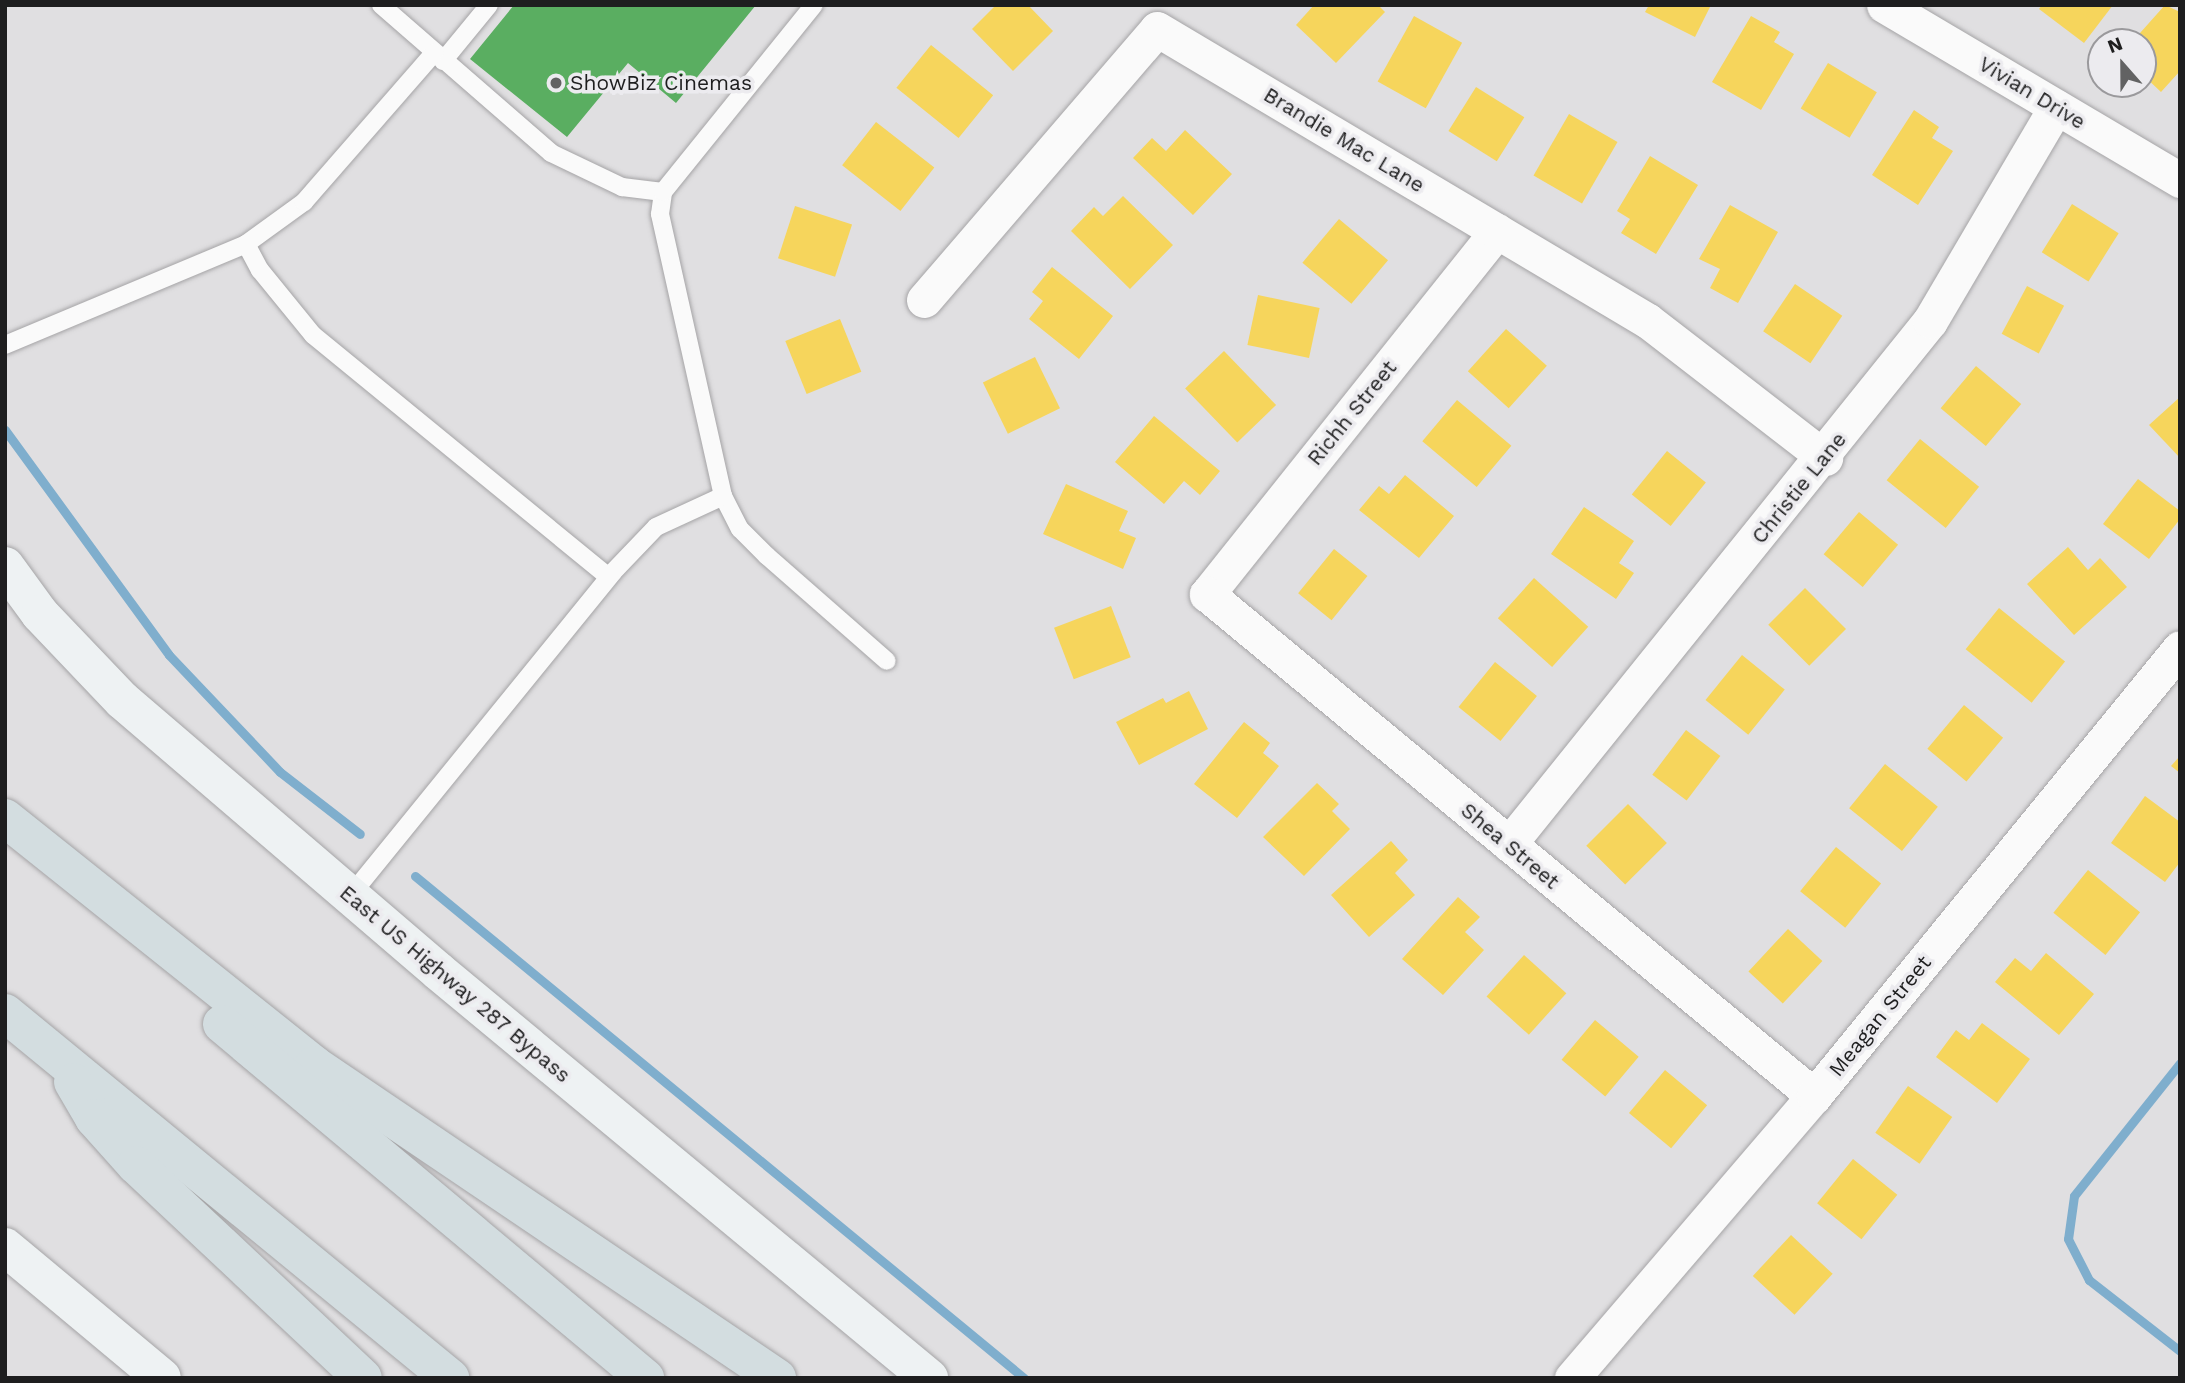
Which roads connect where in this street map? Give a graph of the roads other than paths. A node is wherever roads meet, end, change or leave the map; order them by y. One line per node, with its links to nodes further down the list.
1 (381, 5): 5 (lane)
2 (489, 5): 5 (lane)
3 (814, 5): 8 (lane)
4 (1884, 5): 6 (street, Vivian Drive)
5 (439, 57): 8 (lane); 10 (lane)
6 (2056, 107): 7 (street, Vivian Drive); 13 (street, Christie Lane)
7 (2180, 180)
8 (663, 192): 14 (lane)
9 (1497, 231): 11 (street, Brandie Mac Lane); 13 (street, Brandie Mac Lane); 17 (street, Richh Street)
10 (246, 244): 12 (lane); 16 (lane)
11 (924, 300)
12 (5, 345)
13 (1825, 458): 21 (street, Christie Lane)
14 (723, 496): 16 (lane); 19 (lane)
15 (5, 566): 23 (main road, East US Highway 287 Bypass)
16 (609, 577): 23 (lane)
17 (1207, 594): 21 (street, Shea Street)
18 (2180, 648): 26 (street, Meagan Street)
19 (887, 661)
20 (5, 818): 32 (highway)
21 (1509, 844): 26 (street, Shea Street)
22 (5, 846): 31 (highway)
23 (350, 896): 33 (main road, East US Highway 287 Bypass)
24 (5, 1013): 25 (highway)
25 (58, 1056): 29 (highway); 30 (highway)
26 (1814, 1097): 34 (street, Meagan Street)
27 (5, 1247): 28 (main road)
28 (162, 1378)
29 (363, 1378)
30 (450, 1378)
31 (645, 1378)
32 (777, 1378)
33 (929, 1378)
34 (1572, 1378)

